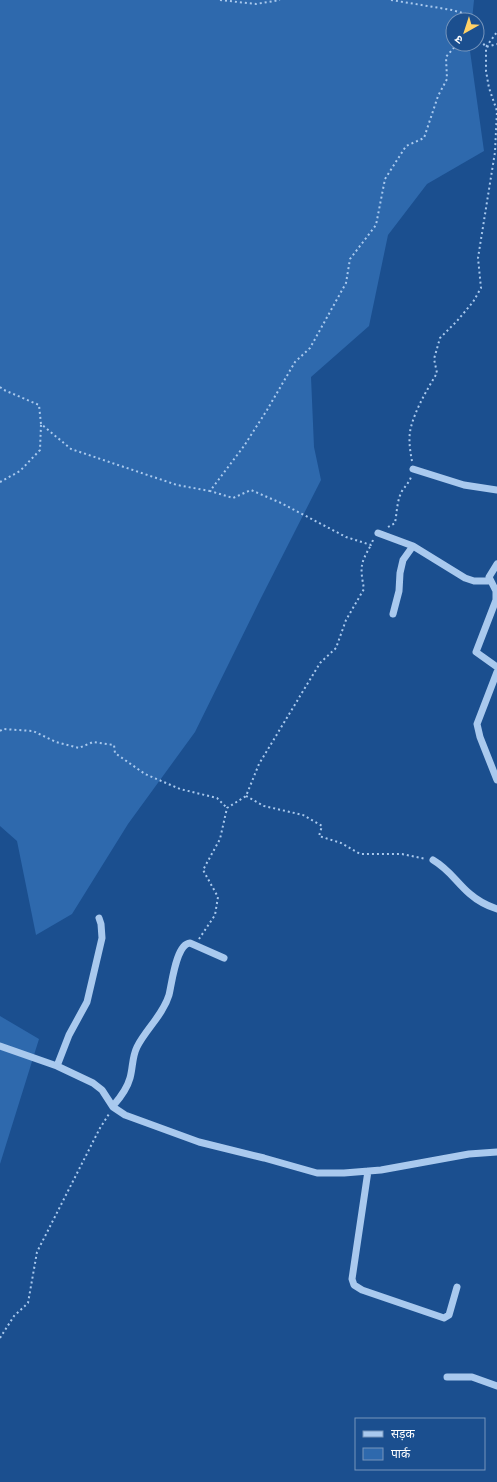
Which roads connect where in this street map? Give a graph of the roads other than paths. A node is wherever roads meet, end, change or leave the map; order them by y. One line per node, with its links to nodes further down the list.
1 (413, 469): 2 (street)
2 (497, 490)
3 (378, 533): 4 (street)
4 (413, 546): 6 (street); 7 (street)
5 (497, 564): 6 (street)
6 (490, 581): 8 (street)
7 (393, 614)
8 (497, 667)
9 (497, 672): 10 (street)
10 (497, 780)
11 (433, 860): 12 (street)
12 (497, 909)
13 (99, 918): 16 (street)
14 (224, 958): 17 (street)
15 (0, 1046): 16 (street)
16 (58, 1066): 17 (street)
17 (113, 1107): 19 (street)
18 (497, 1152): 19 (street)
19 (368, 1171): 20 (street)
20 (457, 1287)
21 (447, 1377): 22 (street)
22 (497, 1386)

